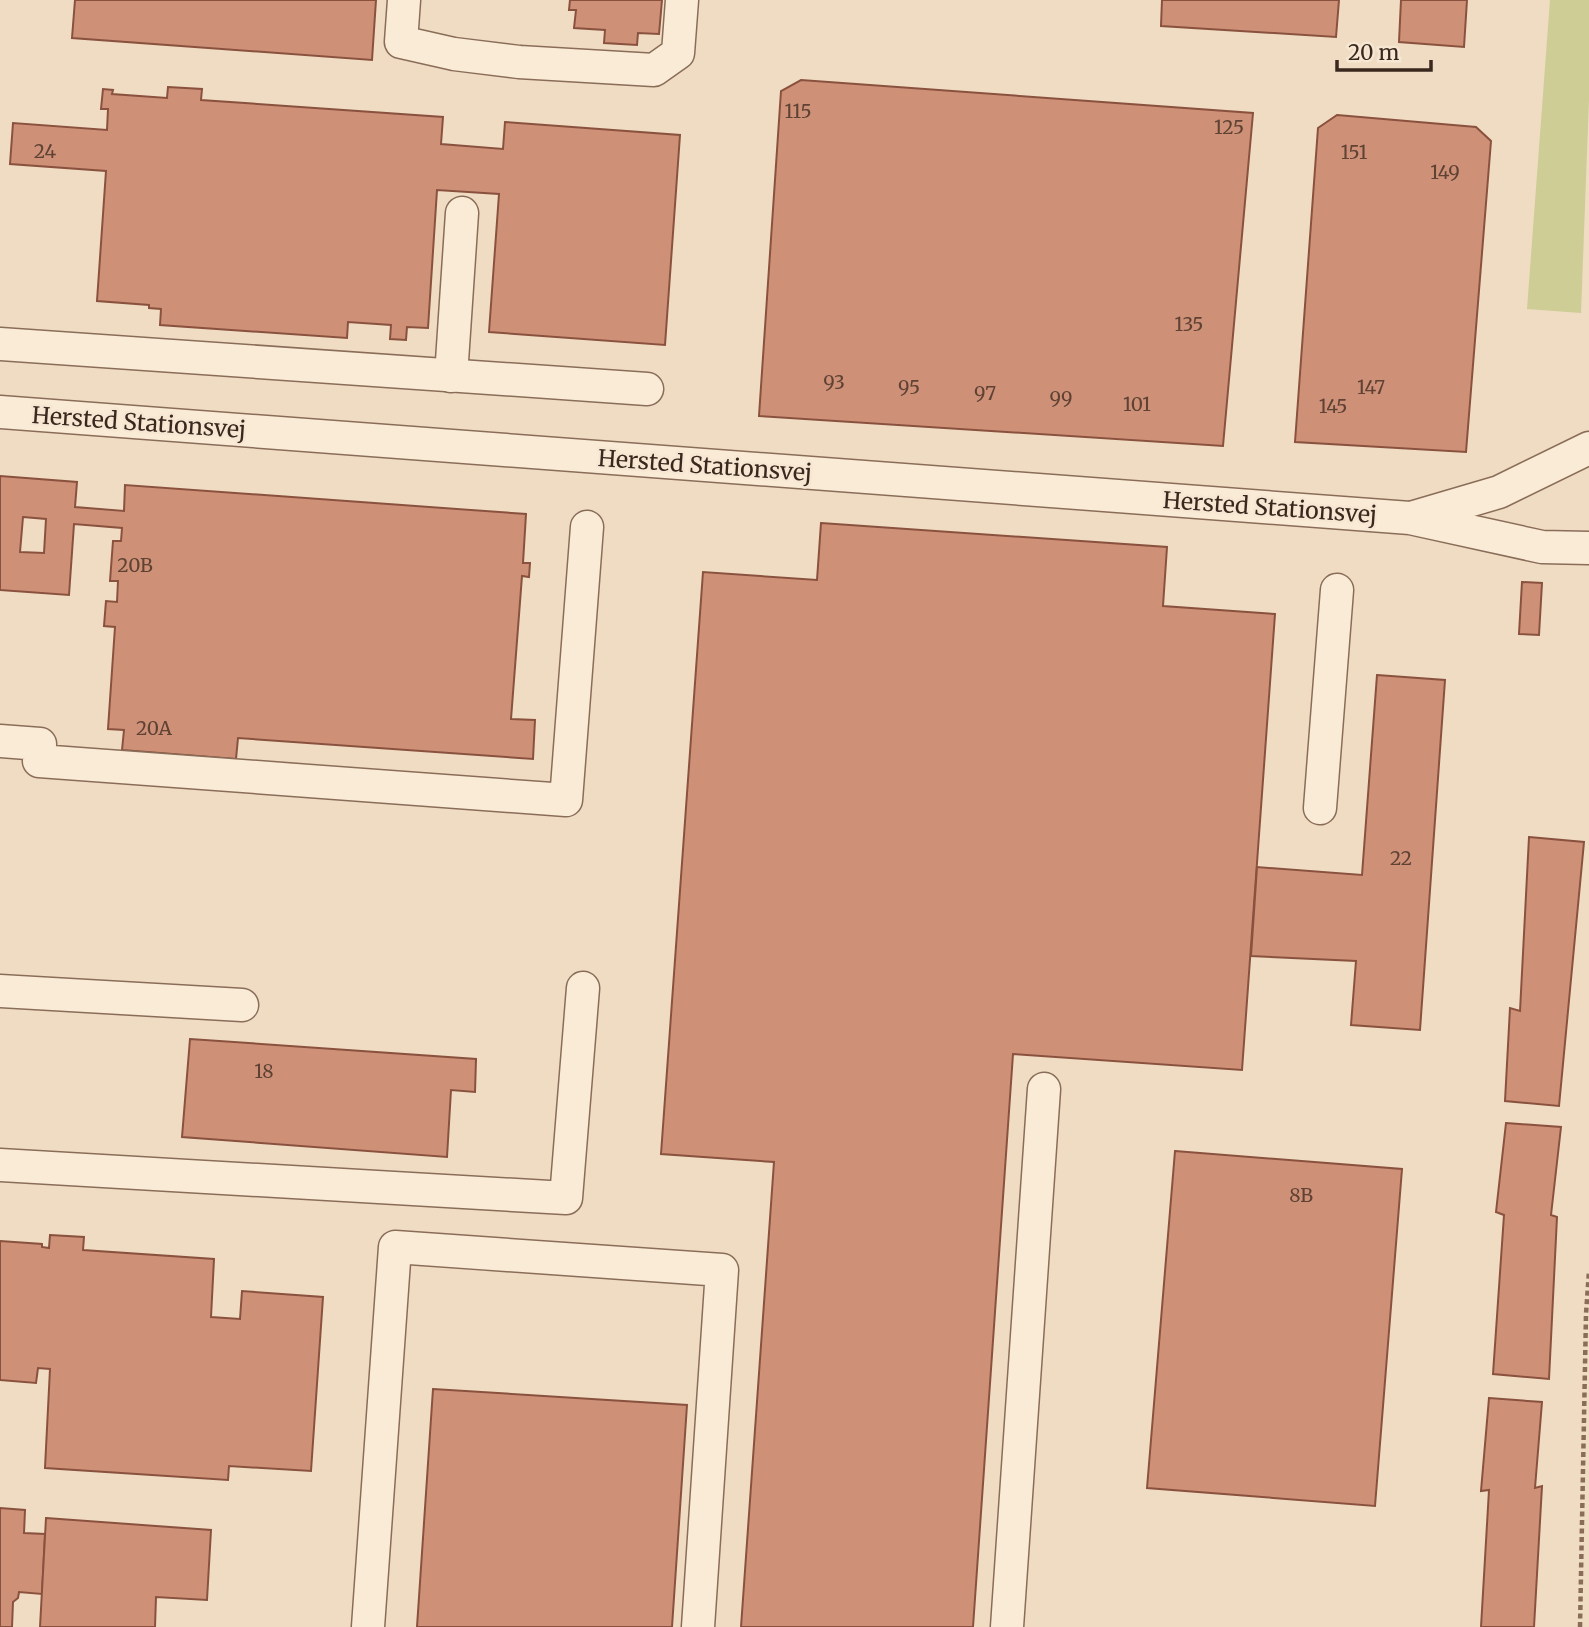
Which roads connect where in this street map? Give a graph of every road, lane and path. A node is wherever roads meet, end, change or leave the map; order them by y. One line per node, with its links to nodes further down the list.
1 (404, 0): 2 (street)
2 (682, 0)
3 (462, 213): 5 (street)
4 (0, 344): 5 (street)
5 (451, 376): 6 (street)
6 (647, 389)
7 (0, 412): 9 (street, Hersted Stationsvej)
8 (1589, 448): 9 (street, Hersted Stationsvej)
9 (1410, 518): 11 (street, Hersted Stationsvej)
10 (587, 527): 13 (street)
11 (1589, 548)
12 (1337, 590): 14 (street)
13 (0, 741)
14 (1320, 808)
15 (583, 988): 19 (street)
16 (0, 991): 17 (street)
17 (242, 1005)
18 (1044, 1089): 23 (street)
19 (0, 1166)
20 (1589, 1271): 24 (path)
21 (368, 1627): 22 (street)
22 (698, 1627)
23 (1007, 1627)
24 (1580, 1627)

